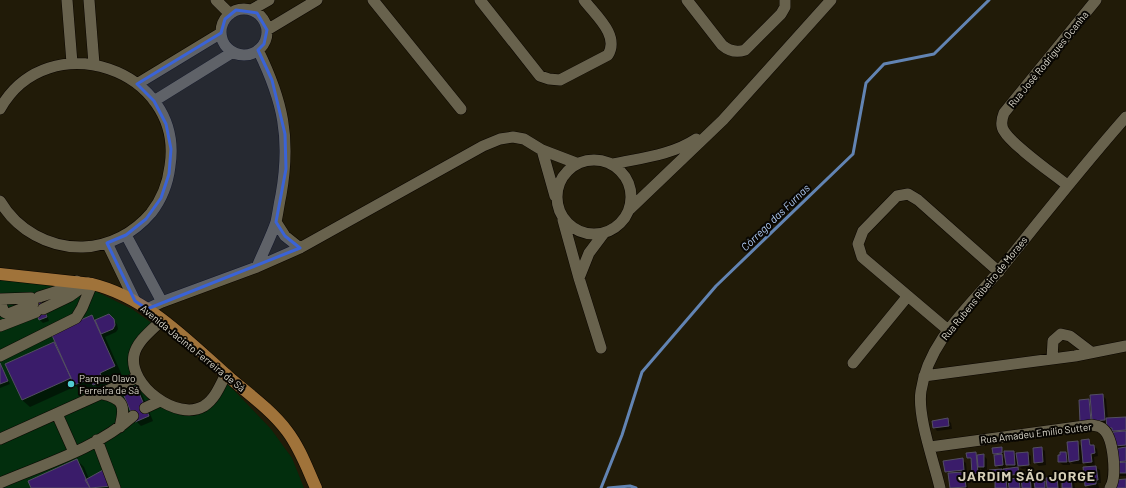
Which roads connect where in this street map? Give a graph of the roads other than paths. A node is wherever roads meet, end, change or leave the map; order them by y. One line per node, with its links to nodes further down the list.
1 (67, 0): 19 (street)
2 (89, 0): 20 (street)
3 (216, 0): 14 (street)
4 (269, 0): 13 (street)
5 (317, 0): 15 (street)
6 (373, 0): 24 (street)
7 (480, 0): 8 (street)
8 (584, 0)
9 (687, 0): 10 (street)
10 (785, 0)
11 (831, 0): 26 (street)
12 (1096, 0): 30 (street, Rua José Rodrigues Ocanha)
13 (251, 10): 14 (street); 15 (street)
14 (230, 14): 16 (street)
15 (267, 30): 17 (street)
16 (221, 33): 18 (street); 21 (street)
17 (258, 50): 18 (street); 35 (street)
18 (233, 52): 22 (street)
19 (72, 63): 20 (street); 23 (street)
20 (94, 64): 21 (street)
21 (137, 84): 22 (street)
22 (154, 101): 37 (street)
23 (0, 109)
24 (461, 110)
25 (1126, 117): 30 (street, Rua Rubens Ribeiro de Moraes)
26 (723, 120): 29 (street); 33 (street)
27 (542, 150): 28 (street); 31 (street); 39 (street)
28 (576, 163): 29 (street); 31 (street)
29 (613, 164): 33 (street)
30 (1067, 185): 41 (street, Rua Rubens Ribeiro de Moraes)
31 (556, 199): 34 (street)
32 (0, 200): 38 (street)
33 (630, 209): 36 (street)
34 (562, 218): 36 (street); 43 (street)
35 (276, 222): 39 (street); 40 (street)
36 (604, 233): 43 (street)
37 (126, 235): 38 (street); 49 (street)
38 (107, 243): 47 (street)
39 (300, 248): 40 (street)
40 (257, 267): 49 (street)
41 (999, 272): 45 (street); 54 (street, Rua Rubens Ribeiro de Moraes)
42 (0, 274): 44 (main road, Avenida Jacinto Ferreira de Sá)
43 (579, 278): 56 (street)
44 (86, 283): 47 (main road, Avenida Jacinto Ferreira de Sá); 50 (street); 50 (street); 58 (street)
45 (907, 297): 54 (street); 60 (street)
46 (0, 299): 50 (street)
47 (135, 301): 51 (main road, Avenida Jacinto Ferreira de Sá)
48 (0, 302): 50 (street)
49 (162, 302): 51 (street)
50 (37, 304): 53 (street)
51 (147, 309): 52 (main road, Avenida Jacinto Ferreira de Sá)
52 (162, 320): 61 (main road, Avenida Jacinto Ferreira de Sá); 62 (street)
53 (0, 326)
54 (948, 330): 63 (street, Rua Rubens Ribeiro de Moraes)
55 (1126, 346): 57 (street)
56 (601, 348)
57 (1091, 352): 59 (street); 59 (street)
58 (0, 356)
59 (1052, 359): 63 (street)
60 (853, 363)
61 (226, 374): 65 (street); 76 (main road, Avenida Jacinto Ferreira de Sá)
62 (138, 376): 64 (street); 65 (street)
63 (924, 376): 72 (street, Rua Rubens Ribeiro de Moraes)
64 (102, 394): 67 (street); 69 (street)
65 (160, 401): 66 (street)
66 (145, 408)
67 (57, 414): 70 (street); 73 (street)
68 (133, 416): 69 (street)
69 (120, 427): 71 (street)
70 (0, 439)
71 (97, 440): 73 (street); 75 (street)
72 (930, 447): 77 (street, Rua Rubens Ribeiro de Moraes); 78 (street, Rua Amadeu Emílio Sutter)
73 (74, 452): 74 (street)
74 (0, 483)
75 (115, 488)
76 (316, 488)
77 (940, 488)
78 (1110, 488)

